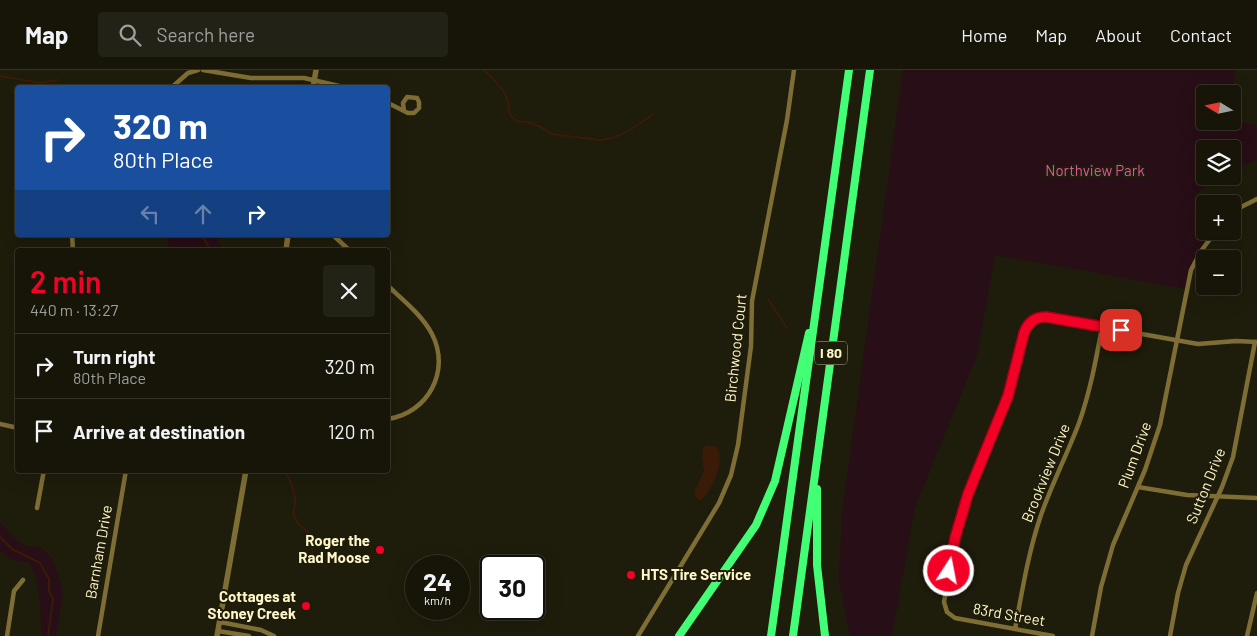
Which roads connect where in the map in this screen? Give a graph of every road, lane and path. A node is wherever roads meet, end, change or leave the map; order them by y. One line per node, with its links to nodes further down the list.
1 (198, 70): 9 (street)
2 (203, 70): 7 (street)
3 (316, 70): 8 (street)
4 (794, 70): 44 (street, Birchwood Court)
5 (849, 70): 19 (highway, I 80)
6 (870, 70): 27 (highway, I 80)
7 (226, 72): 8 (street)
8 (314, 80): 10 (street); 11 (street)
9 (174, 85)
10 (313, 85)
11 (335, 85)
12 (390, 104): 13 (street)
13 (404, 111)
14 (1257, 199): 15 (street)
15 (1241, 207)
16 (335, 237): 18 (street)
17 (1209, 240): 22 (street, Plum Drive)
18 (347, 248)
19 (820, 282): 45 (highway); 46 (highway, I 80)
20 (390, 288): 24 (street)
21 (1102, 327): 22 (street); 38 (street, Brookview Drive); 38 (street, 83rd Street)
22 (1178, 340): 23 (street); 31 (street, Plum Drive)
23 (1256, 342): 32 (street, Sutton Drive)
24 (390, 418)
25 (0, 424): 26 (street)
26 (15, 427)
27 (817, 459): 47 (highway, I 80); 48 (highway)
28 (43, 473): 34 (street)
29 (126, 473): 41 (street, Barnham Drive)
30 (245, 473): 37 (street)
31 (1138, 487): 32 (street); 50 (street, Plum Drive)
32 (1217, 498): 33 (street); 51 (street, Sutton Drive)
33 (1257, 498)
34 (37, 508)
35 (23, 580): 40 (street)
36 (1257, 593): 52 (street)
37 (220, 622): 39 (street); 43 (street)
38 (1015, 629): 49 (street, 83rd Street)
39 (218, 633): 42 (street)
40 (6, 636)
41 (98, 636)
42 (249, 636)
43 (274, 636)
44 (638, 636)
45 (679, 636)
46 (772, 636)
47 (792, 636)
48 (825, 636)
49 (1053, 636)
50 (1092, 636)
51 (1170, 636)
52 (1247, 636)

